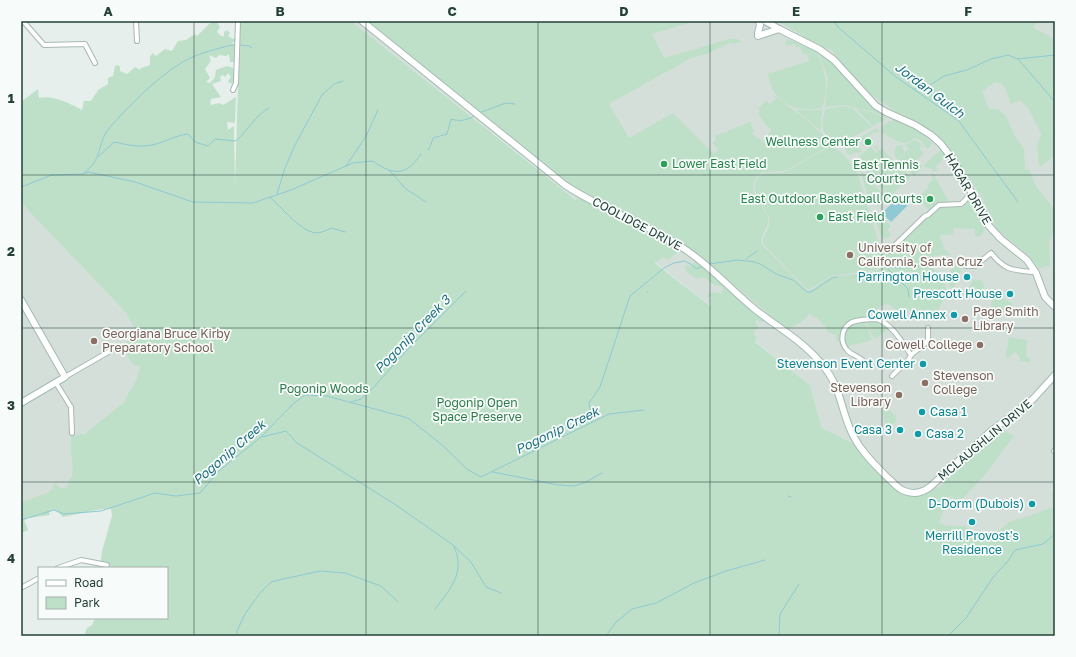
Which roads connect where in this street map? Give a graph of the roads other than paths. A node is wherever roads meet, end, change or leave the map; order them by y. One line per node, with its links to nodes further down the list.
1 (23, 21): 10 (street)
2 (136, 21): 9 (street)
3 (238, 21): 11 (street)
4 (362, 21): 28 (street, COOLIDGE DRIVE)
5 (759, 21): 8 (street)
6 (767, 22): 7 (street, HAGAR DRIVE); 8 (street)
7 (779, 29): 8 (street); 12 (street, HAGAR DRIVE)
8 (760, 33)
9 (137, 41)
10 (95, 63)
11 (233, 90)
12 (972, 192): 13 (street); 17 (street, HAGAR DRIVE)
13 (889, 251)
14 (960, 260): 15 (street)
15 (1032, 272)
16 (21, 300): 24 (street)
17 (1055, 307)
18 (928, 328): 20 (street)
19 (117, 348): 24 (street)
20 (911, 355): 21 (street); 23 (street)
21 (868, 366)
22 (1055, 375): 28 (street, MCLAUGHLIN DRIVE)
23 (892, 376)
24 (66, 377): 25 (street)
25 (56, 383): 26 (street); 27 (street)
26 (21, 403)
27 (72, 433)
28 (907, 492)
29 (107, 565): 30 (street)
30 (61, 567)
31 (38, 579): 32 (street)
32 (21, 588)

